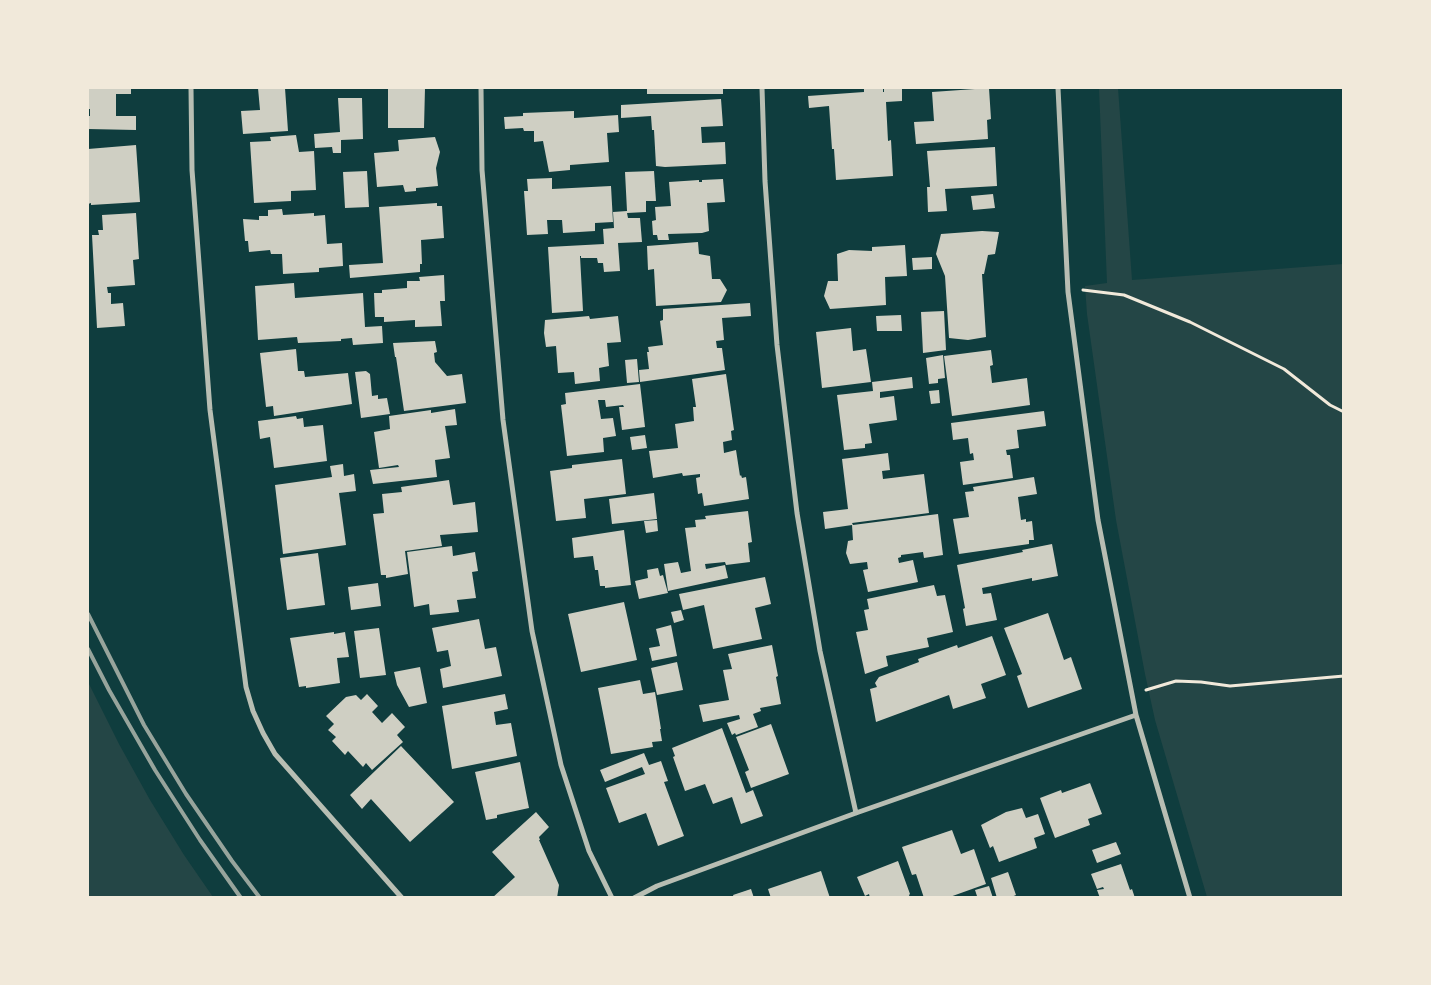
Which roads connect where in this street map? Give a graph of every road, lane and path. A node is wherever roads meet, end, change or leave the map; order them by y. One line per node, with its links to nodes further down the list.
1 (191, 88): 11 (street)
2 (481, 88): 12 (street)
3 (762, 88): 10 (street)
4 (1058, 88): 5 (street)
5 (1068, 292): 6 (path); 8 (street)
6 (1344, 412)
7 (1344, 676): 8 (path)
8 (1131, 694): 9 (street)
9 (1136, 715): 10 (street); 14 (street)
10 (856, 813): 13 (street)
11 (402, 898)
12 (612, 898)
13 (634, 898)
14 (1190, 898)

